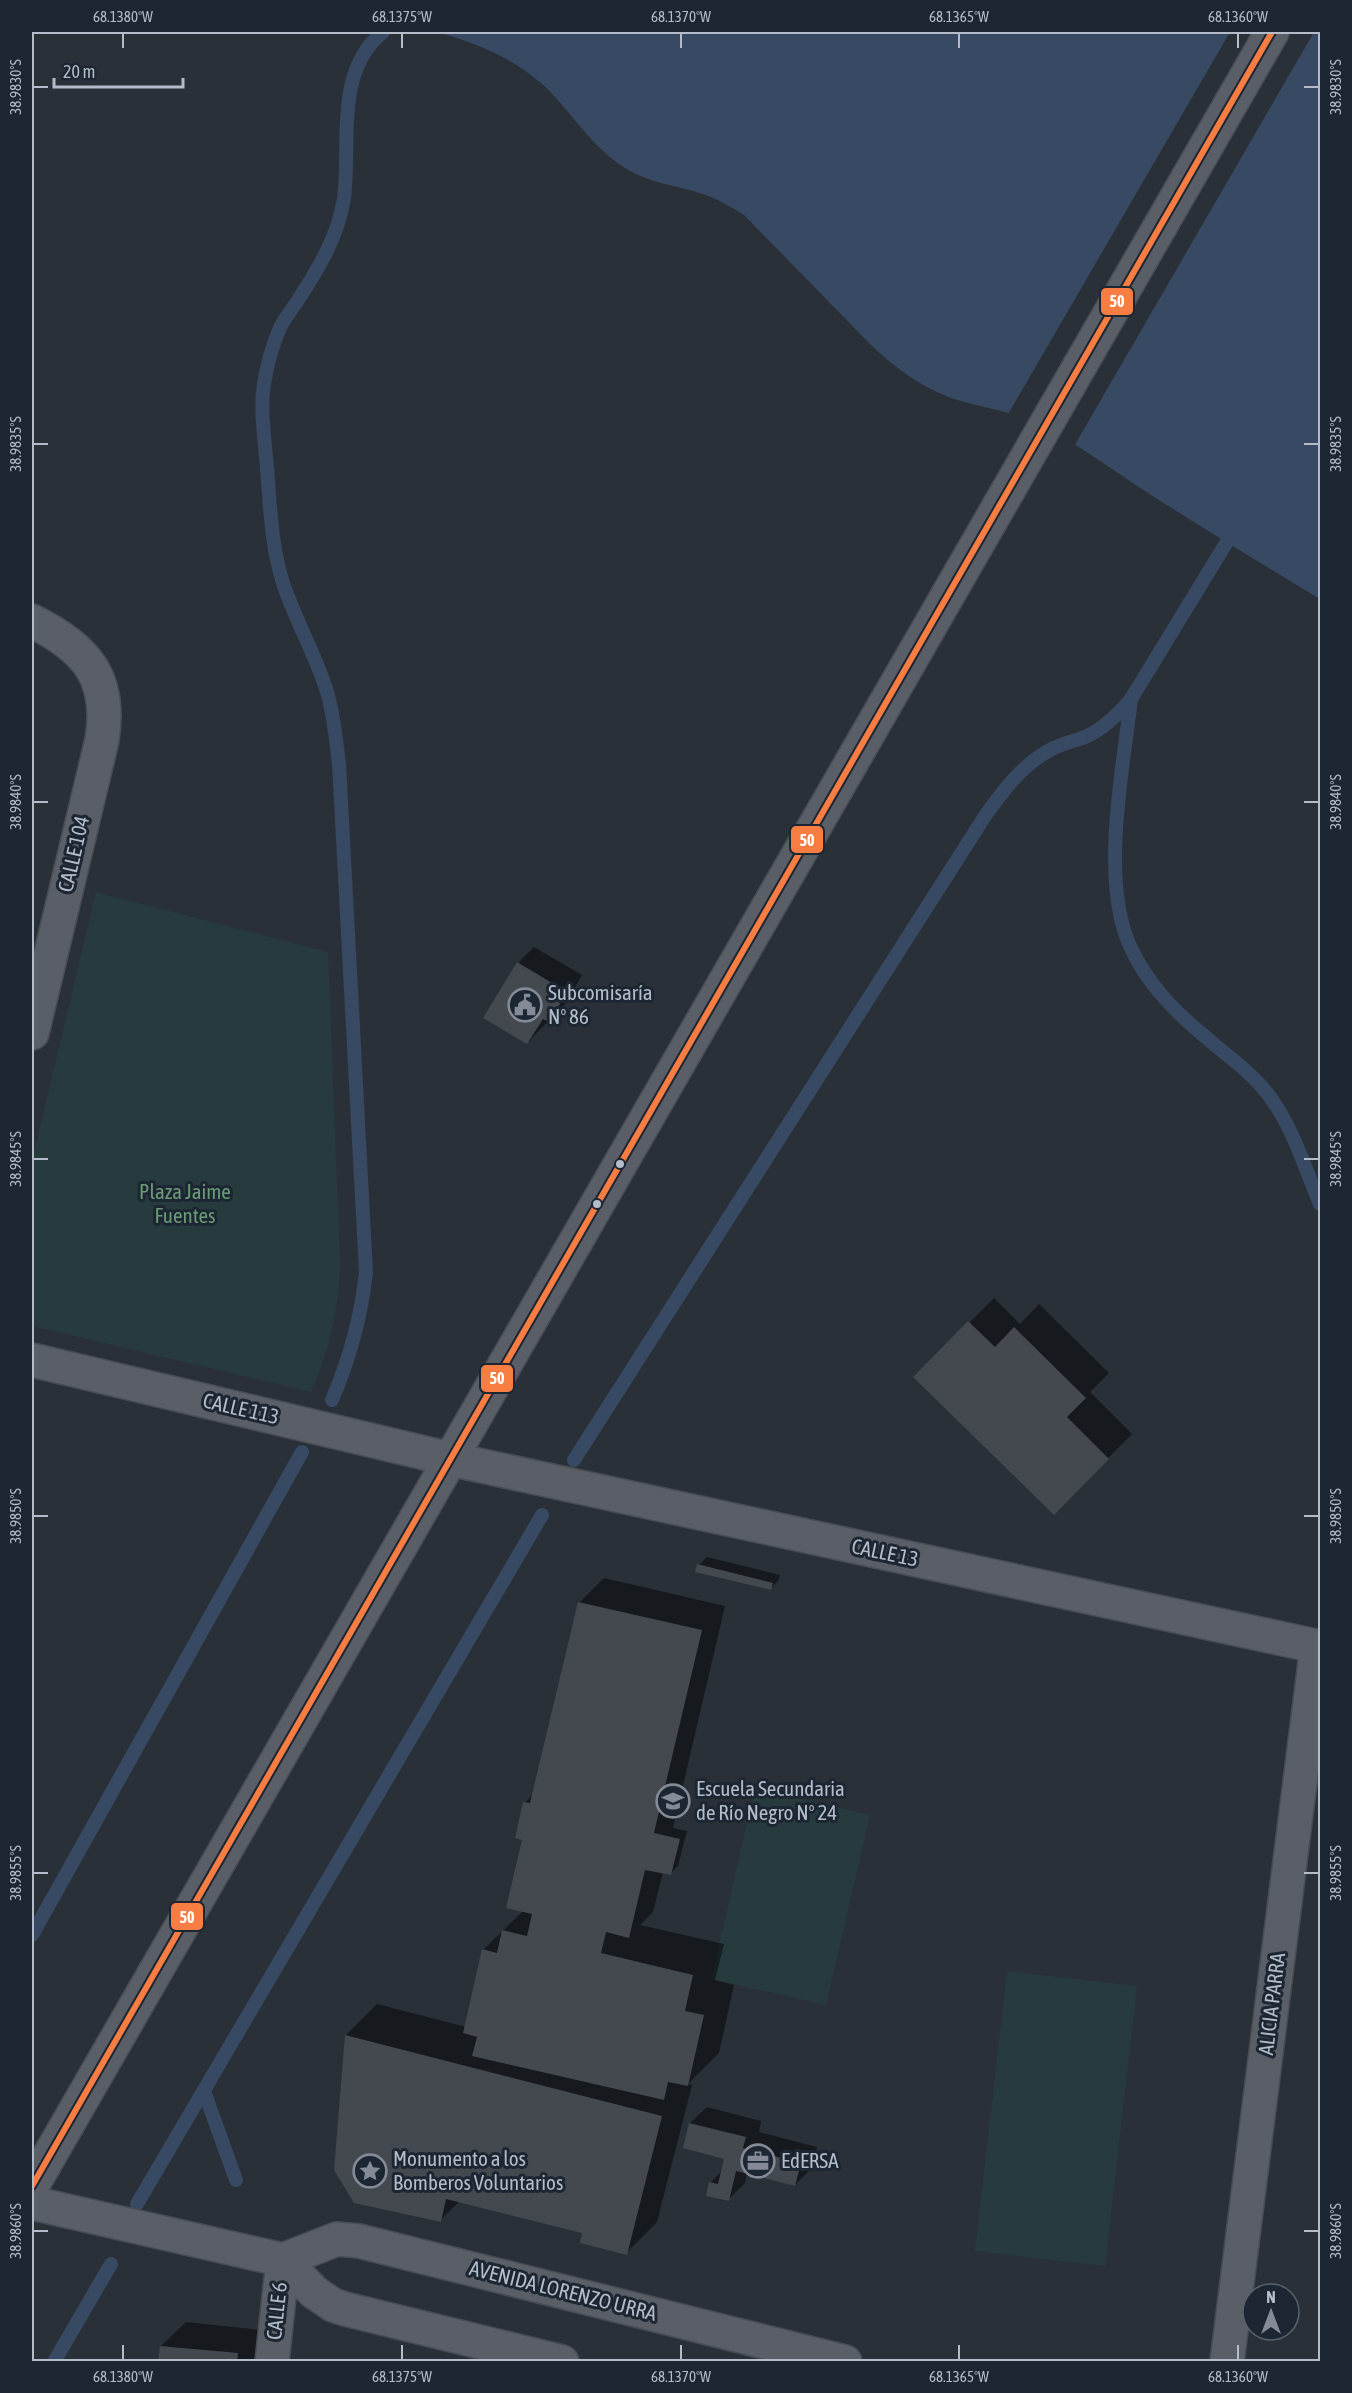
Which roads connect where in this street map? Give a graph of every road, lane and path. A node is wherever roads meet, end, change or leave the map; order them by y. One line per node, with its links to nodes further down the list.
1 (1272, 32): 5 (street)
2 (32, 621): 3 (street, CALLE 104)
3 (32, 1033)
4 (32, 1360): 5 (street, CALLE 113)
5 (450, 1459): 6 (street, CALLE 13); 7 (street)
6 (1319, 1647): 13 (street, ALICIA PARRA)
7 (32, 2186)
8 (32, 2203): 9 (street)
9 (283, 2260): 10 (street, CALLE 6); 11 (street); 12 (street, AVENIDA LORENZO URRA)
10 (272, 2361)
11 (562, 2361)
12 (845, 2361)
13 (1227, 2361)

